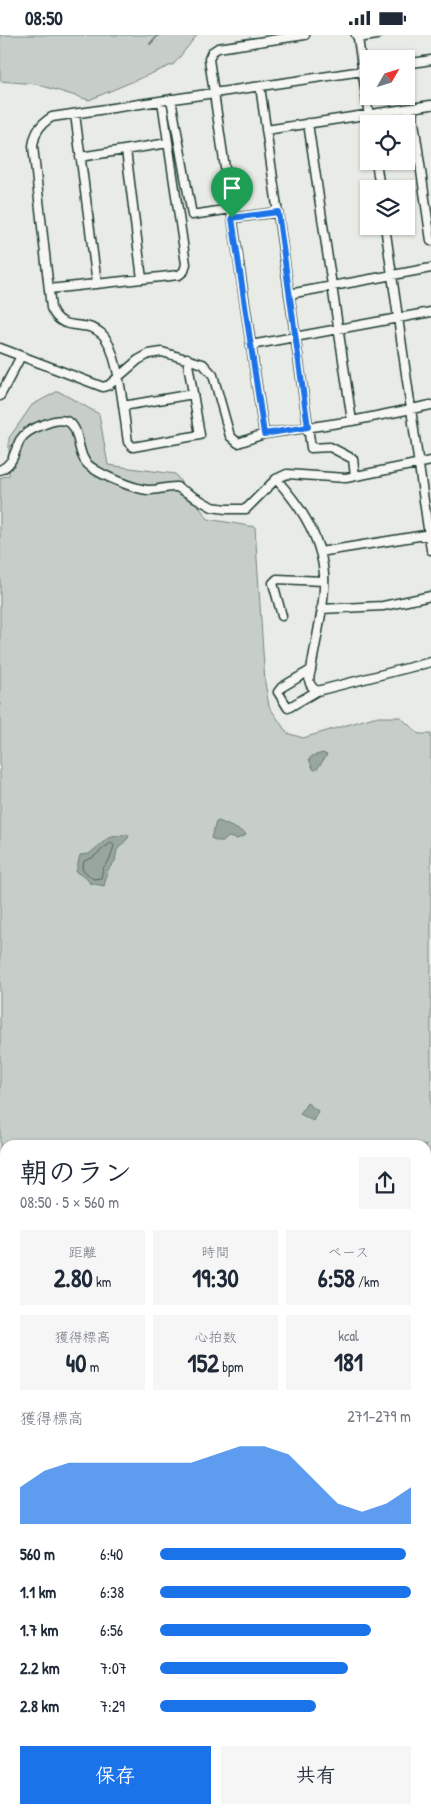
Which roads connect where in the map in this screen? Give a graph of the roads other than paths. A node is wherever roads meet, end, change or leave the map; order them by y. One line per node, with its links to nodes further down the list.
1 (305, 35): 9 (street)
2 (377, 35): 3 (street)
3 (357, 37): 4 (street)
4 (361, 50)
5 (431, 61): 6 (street)
6 (415, 63)
7 (360, 71): 8 (street)
8 (260, 86): 9 (street); 17 (street)
9 (214, 93): 10 (street); 22 (street)
10 (166, 100): 14 (street); 18 (street); 22 (street)
11 (368, 105): 15 (street)
12 (431, 105): 13 (street)
13 (412, 108): 15 (street); 24 (street)
14 (75, 114): 20 (street); 30 (street)
15 (369, 114): 16 (street)
16 (308, 123): 17 (street); 29 (street)
17 (266, 130): 21 (street)
18 (168, 143): 19 (street); 27 (street)
19 (126, 150): 20 (street); 27 (street)
20 (80, 157): 28 (street)
21 (278, 212): 22 (street); 31 (street)
22 (232, 214): 36 (street)
23 (386, 235): 26 (street)
24 (431, 241)
25 (431, 268): 26 (street)
26 (392, 275): 29 (street); 33 (street)
27 (142, 279): 28 (street)
28 (97, 284): 30 (street)
29 (332, 287): 31 (street); 34 (street)
30 (50, 289): 40 (street)
31 (289, 294): 35 (street)
32 (431, 312): 33 (street)
33 (398, 318): 34 (street); 45 (street)
34 (338, 329): 35 (street); 46 (street)
35 (295, 337): 36 (street); 47 (street)
36 (251, 345): 48 (street)
37 (1, 350): 38 (street)
38 (20, 356): 40 (street); 42 (street)
39 (188, 358): 40 (street); 41 (street); 48 (street)
40 (118, 377): 44 (street)
41 (193, 394): 44 (street); 44 (street)
42 (0, 396)
43 (431, 405): 45 (street)
44 (122, 406)
45 (411, 409): 46 (street); 50 (street)
46 (352, 421): 47 (street)
47 (308, 427): 48 (street); 52 (street)
48 (264, 434)
49 (431, 461): 50 (street)
50 (419, 464): 52 (street); 54 (street)
51 (0, 470): 53 (street)
52 (355, 476): 53 (street)
53 (276, 479): 56 (street)
54 (430, 534): 55 (street); 56 (street)
55 (431, 550)
56 (320, 552): 57 (street)
57 (324, 581): 59 (street); 60 (street)
58 (431, 597): 59 (street)
59 (321, 609): 62 (street)
60 (282, 616)
61 (431, 662): 63 (street)
62 (311, 670): 63 (street); 63 (street)
63 (317, 691)

